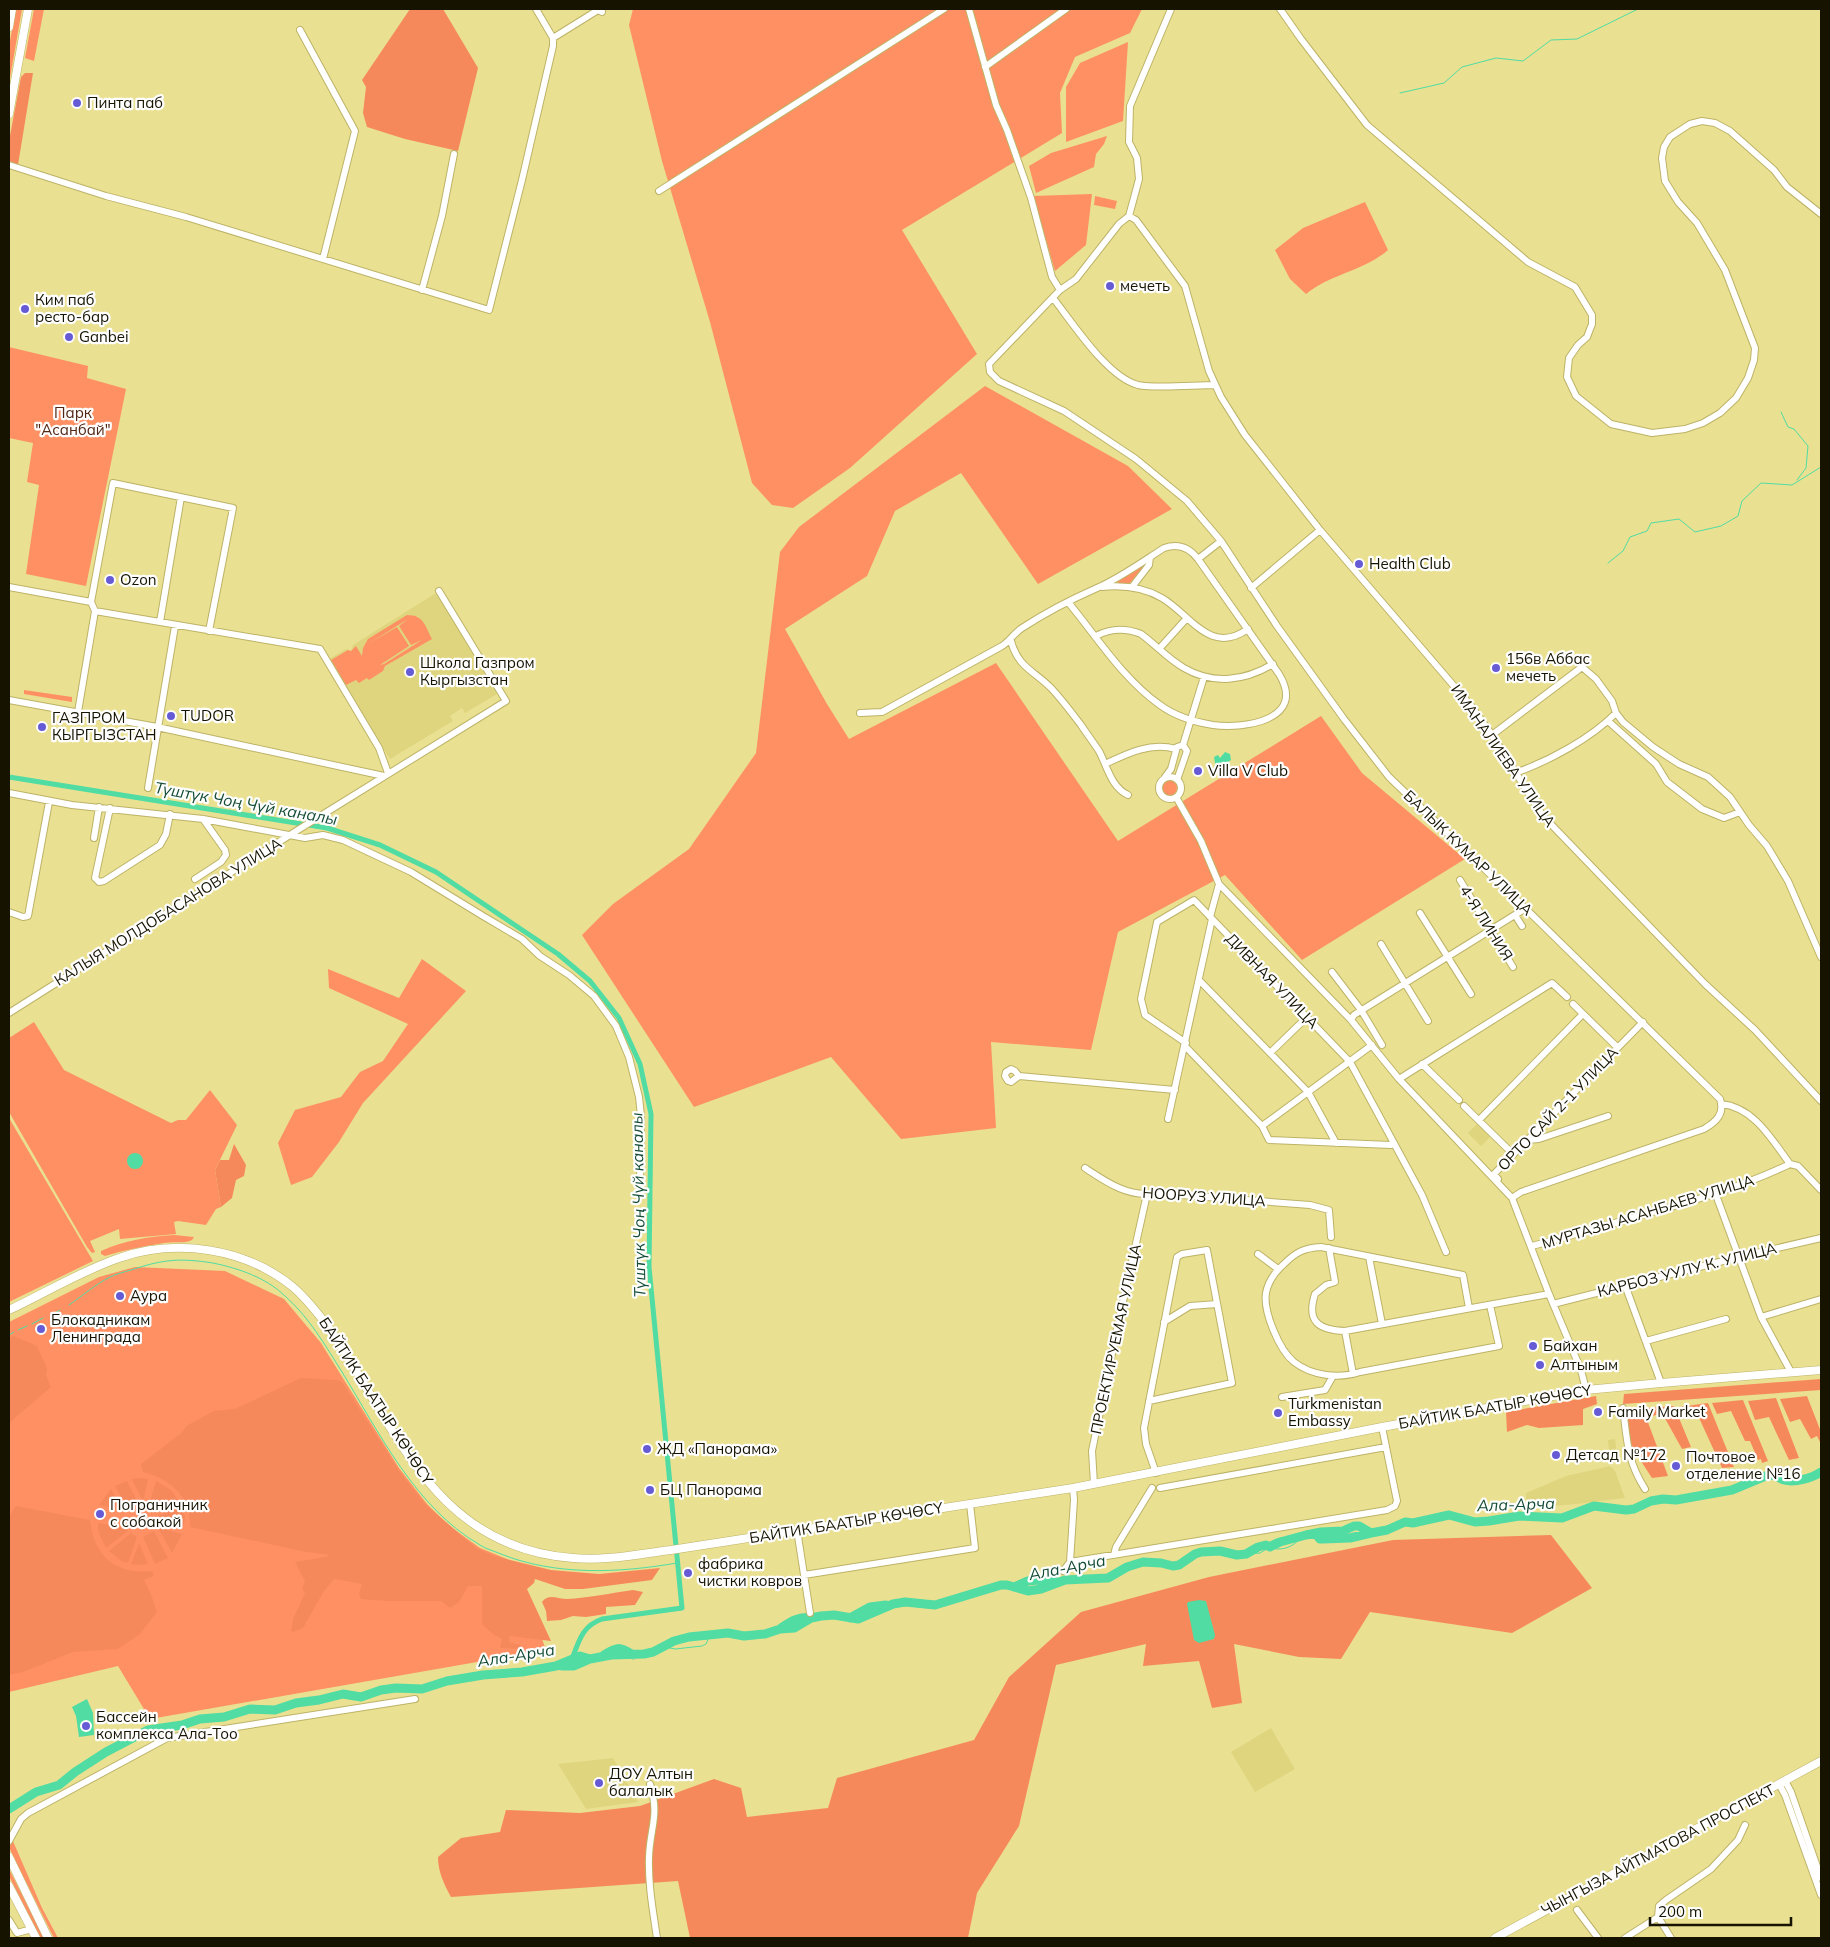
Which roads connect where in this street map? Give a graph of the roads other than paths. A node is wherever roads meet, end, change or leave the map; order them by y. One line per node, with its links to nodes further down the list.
1 (12, 9): 10 (main road)
2 (28, 9): 14 (main road)
3 (536, 9): 12 (street)
4 (944, 9): 17 (street)
5 (969, 9): 13 (street)
6 (1066, 9): 13 (street)
7 (1171, 9): 19 (street)
8 (1280, 9): 18 (street)
9 (602, 12): 12 (street)
10 (9, 27)
11 (300, 30): 20 (street)
12 (553, 38): 21 (street)
13 (985, 66): 22 (street)
14 (9, 114)
15 (454, 154): 21 (street)
16 (9, 164): 20 (street)
17 (659, 191)
18 (1821, 214)
19 (1129, 216): 22 (street); 24 (street, ИМАНАЛИЕВА УЛИЦА)
20 (323, 259): 21 (street)
21 (422, 290)
22 (1060, 290): 23 (street, БАЛЫК КУМАР УЛИЦА)
23 (1053, 298): 24 (street); 27 (street, БАЛЫК КУМАР УЛИЦА)
24 (1215, 385): 26 (street, ИМАНАЛИЕВА УЛИЦА)
25 (181, 497): 35 (street); 39 (street); 42 (street)
26 (1320, 530): 33 (street); 55 (street, ИМАНАЛИЕВА УЛИЦА)
27 (1220, 541): 29 (street); 33 (street, БАЛЫК КУМАР УЛИЦА)
28 (1150, 557): 29 (street); 30 (street); 32 (street)
29 (1198, 559): 41 (street)
30 (1132, 587): 32 (street); 38 (street)
31 (9, 588): 35 (street)
32 (1098, 588): 36 (street)
33 (1251, 588): 78 (street, БАЛЫК КУМАР УЛИЦА)
34 (439, 591): 60 (street, КАЛЫЯ МОЛДОБАСАНОВА УЛИЦА)
35 (91, 602): 37 (street)
36 (1068, 602): 43 (street); 44 (street)
37 (95, 611): 39 (street); 49 (street)
38 (1187, 618): 41 (street); 45 (street)
39 (160, 622): 40 (street)
40 (175, 626): 42 (street); 54 (street)
41 (1248, 629): 46 (street)
42 (209, 632): 60 (street)
43 (1096, 636): 45 (street); 52 (street)
44 (1010, 641): 50 (street); 58 (street)
45 (1160, 649): 47 (street)
46 (1273, 664): 47 (street); 52 (street)
47 (1204, 677): 52 (street)
48 (9, 700): 49 (street)
49 (78, 712): 54 (street)
50 (860, 713)
51 (1616, 713): 53 (street); 55 (street); 70 (street)
52 (1191, 720): 56 (street)
53 (1608, 721): 59 (street); 70 (street)
54 (157, 727): 60 (street); 63 (street)
55 (1492, 735): 59 (street, ИМАНАЛИЕВА УЛИЦА)
56 (1183, 745): 57 (street); 62 (street)
57 (1176, 749): 58 (street); 61 (street)
58 (1105, 764): 65 (street)
59 (1515, 773): 114 (street, ИМАНАЛИЕВА УЛИЦА)
60 (386, 775): 73 (street, КАЛЫЯ МОЛДОБАСАНОВА УЛИЦА)
61 (1165, 778): 62 (street); 66 (street)
62 (1177, 780): 66 (street)
63 (148, 788)
64 (9, 793): 67 (street)
65 (1128, 795)
66 (1176, 797): 77 (street)
67 (49, 802): 68 (street); 79 (street)
68 (99, 807): 69 (street); 74 (street)
69 (110, 808): 71 (street); 71 (street)
70 (1740, 812): 87 (street)
71 (170, 814): 72 (street)
72 (203, 819): 73 (street); 75 (street)
73 (290, 835): 96 (street, КАЛЫЯ МОЛДОБАСАНОВА УЛИЦА); 127 (street)
74 (94, 838)
75 (195, 879)
76 (1460, 880): 84 (street, 4-Я ЛИНИЯ)
77 (1219, 884): 82 (street); 99 (street)
78 (1526, 908): 81 (street); 101 (street, БАЛЫК КУМАР УЛИЦА)
79 (9, 912)
80 (1420, 913): 86 (street)
81 (1516, 915): 83 (street); 84 (street)
82 (1211, 918): 90 (street); 98 (street, ДИВНАЯ УЛИЦА); 102 (street, ДИВНАЯ УЛИЦА)
83 (1522, 926)
84 (1491, 930): 86 (street); 88 (street, 4-Я ЛИНИЯ)
85 (1380, 944): 91 (street)
86 (1448, 957): 91 (street); 92 (street)
87 (1821, 957)
88 (1513, 967)
89 (1332, 972): 95 (street)
90 (1199, 980): 102 (street); 106 (street)
91 (1405, 984): 95 (street); 100 (street)
92 (1471, 994)
93 (1566, 997): 108 (street)
94 (1573, 1004): 97 (street)
95 (1361, 1010): 99 (street); 104 (street)
96 (9, 1013)
97 (1583, 1014): 105 (street); 119 (street)
98 (1307, 1017): 106 (street); 107 (street, ДИВНАЯ УЛИЦА)
99 (1351, 1020): 103 (street)
100 (1428, 1021)
101 (1642, 1022): 105 (street, ОРТО САЙ 2-1 УЛИЦА); 115 (street, БАЛЫК КУМАР УЛИЦА)
102 (1185, 1045): 111 (street); 120 (street)
103 (1372, 1045): 107 (street); 110 (street)
104 (1382, 1045)
105 (1618, 1047): 121 (street, ОРТО САЙ 2-1 УЛИЦА)
106 (1270, 1053): 112 (street)
107 (1350, 1062): 112 (street); 123 (street, ДИВНАЯ УЛИЦА)
108 (1422, 1064): 110 (street); 113 (street)
109 (1019, 1076): 111 (street)
110 (1399, 1079): 131 (street)
111 (1175, 1090): 118 (street)
112 (1308, 1092): 120 (street); 122 (street)
113 (1459, 1100)
114 (1821, 1101)
115 (1722, 1104): 125 (street); 131 (street)
116 (1464, 1106): 119 (street)
117 (1608, 1116): 121 (street)
118 (1168, 1119)
119 (1478, 1120): 124 (street)
120 (1262, 1126): 122 (street)
121 (1527, 1140): 124 (street, ОРТО САЙ 2-1 УЛИЦА)
122 (1336, 1143): 123 (street)
123 (1394, 1143): 136 (street, ДИВНАЯ УЛИЦА)
124 (1513, 1154): 131 (street, ОРТО САЙ 2-1 УЛИЦА)
125 (1790, 1164): 128 (street); 130 (street, МУРТАЗЫ АСАНБАЕВ УЛИЦА)
126 (1085, 1168): 129 (street, НООРУЗ УЛИЦА)
127 (640, 1184)
128 (1821, 1190)
129 (1147, 1194): 132 (street, НООРУЗ УЛИЦА); 167 (street, ПРОЕКТИРУЕМАЯ УЛИЦА)
130 (1716, 1194): 134 (street, МУРТАЗЫ АСАНБАЕВ УЛИЦА); 139 (street)
131 (1514, 1197): 134 (street)
132 (1331, 1237)
133 (1821, 1238): 139 (street, КАРБОЗ УУЛУ К. УЛИЦА)
134 (1532, 1246): 142 (street)
135 (1329, 1248): 138 (street); 140 (street); 153 (street)
136 (1446, 1252)
137 (1258, 1254): 140 (street)
138 (1369, 1257): 147 (street); 152 (street)
139 (1739, 1257): 141 (street, КАРБОЗ УУЛУ К. УЛИЦА); 149 (street)
140 (1278, 1269): 158 (street)
141 (1625, 1285): 145 (street, КАРБОЗ УУЛУ К. УЛИЦА); 154 (street)
142 (1549, 1294): 145 (street); 146 (street)
143 (1821, 1299): 149 (street)
144 (1217, 1304): 151 (street); 151 (street); 162 (street)
145 (1553, 1304): 160 (street)
146 (1490, 1305): 147 (street); 157 (street)
147 (1469, 1308): 152 (street)
148 (9, 1310): 173 (main road, БАЙТИК БААТЫР КӨЧӨСҮ)
149 (1761, 1317): 156 (street)
150 (1726, 1318): 154 (street)
151 (1164, 1322): 162 (street)
152 (1382, 1324): 153 (street)
153 (1345, 1331): 157 (street)
154 (1646, 1341): 159 (street)
155 (1821, 1370): 156 (main road, БАЙТИК БААТЫР КӨЧӨСҮ)
156 (1791, 1372): 159 (main road, БАЙТИК БААТЫР КӨЧӨСҮ)
157 (1353, 1374): 158 (street)
158 (1333, 1376): 161 (street)
159 (1661, 1382): 160 (main road, БАЙТИК БААТЫР КӨЧӨСҮ)
160 (1586, 1390): 164 (main road, БАЙТИК БААТЫР КӨЧӨСҮ)
161 (1282, 1397)
162 (1149, 1401): 166 (street)
163 (1623, 1408): 171 (street)
164 (1382, 1427): 165 (street); 166 (main road, БАЙТИК БААТЫР КӨЧӨСҮ)
165 (1386, 1448): 170 (street); 174 (street)
166 (1156, 1473): 167 (main road, БАЙТИК БААТЫР КӨЧӨСҮ)
167 (1094, 1484): 168 (main road, БАЙТИК БААТЫР КӨЧӨСҮ)
168 (1073, 1488): 172 (main road, БАЙТИК БААТЫР КӨЧӨСҮ); 175 (street)
169 (1152, 1488): 174 (street)
170 (1160, 1488)
171 (1645, 1489)
172 (970, 1504): 173 (main road, БАЙТИК БААТЫР КӨЧӨСҮ); 177 (street)
173 (796, 1530): 177 (street)
174 (1114, 1555): 175 (street)
175 (1070, 1562): 176 (street)
176 (1063, 1571)
177 (804, 1575): 178 (street)
178 (810, 1613)
179 (415, 1699): 184 (street)
180 (1821, 1761): 181 (main road, ЧЫНГЫЗА АЙТМАТОВА ПРОСПЕКТ)
181 (1782, 1783): 186 (street); 188 (street); 196 (main road, ЧЫНГЫЗА АЙТМАТОВА ПРОСПЕКТ)
182 (650, 1784): 195 (street)
183 (1744, 1825): 190 (street)
184 (9, 1841)
185 (9, 1857): 194 (main road)
186 (1821, 1878)
187 (9, 1886): 192 (main road)
188 (1821, 1895)
189 (1577, 1910): 197 (street)
190 (1658, 1917): 198 (street); 199 (street)
191 (9, 1920): 192 (street)
192 (32, 1929): 193 (main road)
193 (36, 1938)
194 (48, 1938)
195 (656, 1938)
196 (1495, 1938)
197 (1598, 1938)
198 (1625, 1938)
199 (1671, 1938)

